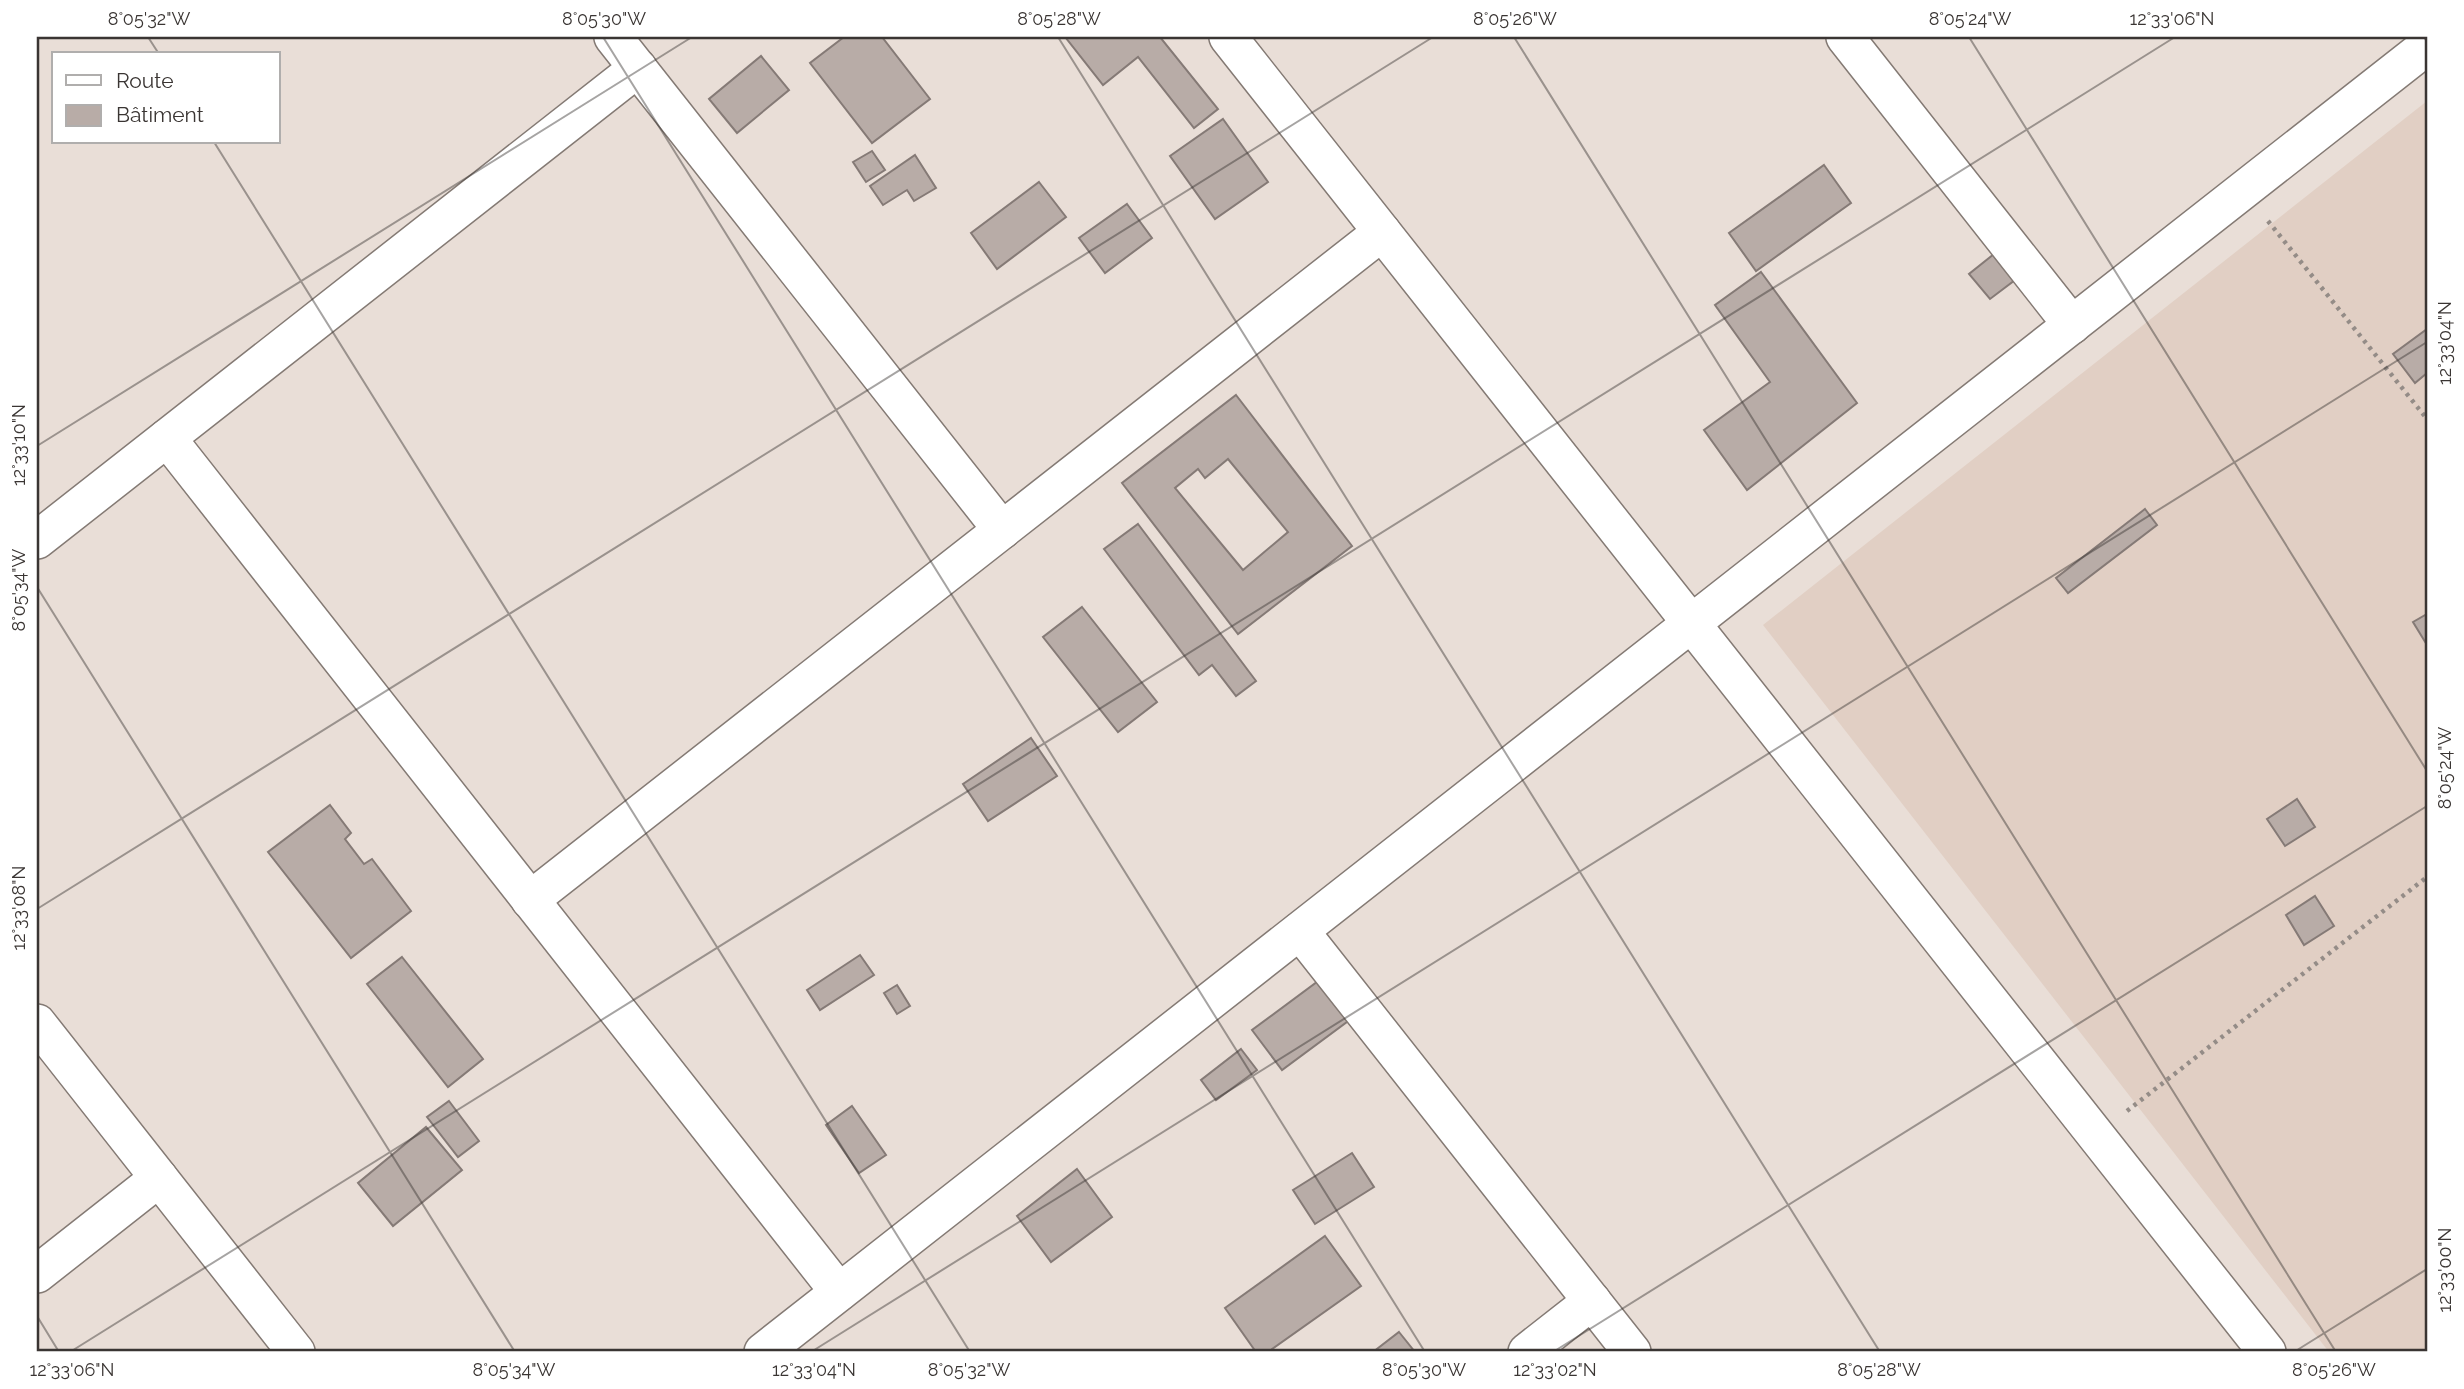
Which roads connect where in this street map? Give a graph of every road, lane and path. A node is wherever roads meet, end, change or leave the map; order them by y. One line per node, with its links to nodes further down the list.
1 (613, 37): 5 (street)
2 (1228, 37): 7 (street)
3 (1845, 37): 8 (street)
4 (2427, 46): 6 (street)
5 (638, 68): 10 (street); 11 (street)
6 (2243, 190): 8 (street); 9 (path)
7 (1382, 232): 11 (street); 13 (street)
8 (2072, 325): 13 (street)
9 (2427, 419)
10 (167, 438): 12 (street); 15 (street)
11 (1002, 530): 15 (street)
12 (37, 540)
13 (1692, 624): 16 (street); 18 (street)
14 (2427, 877): 18 (path)
15 (530, 900): 21 (street)
16 (1300, 931): 21 (street); 22 (street)
17 (37, 1023): 19 (street)
18 (2095, 1135): 27 (street)
19 (159, 1178): 20 (street); 23 (street)
20 (37, 1273)
21 (839, 1292): 24 (street)
22 (1592, 1301): 25 (street); 26 (street)
23 (296, 1352)
24 (763, 1352)
25 (1527, 1352)
26 (1632, 1352)
27 (2267, 1352)

